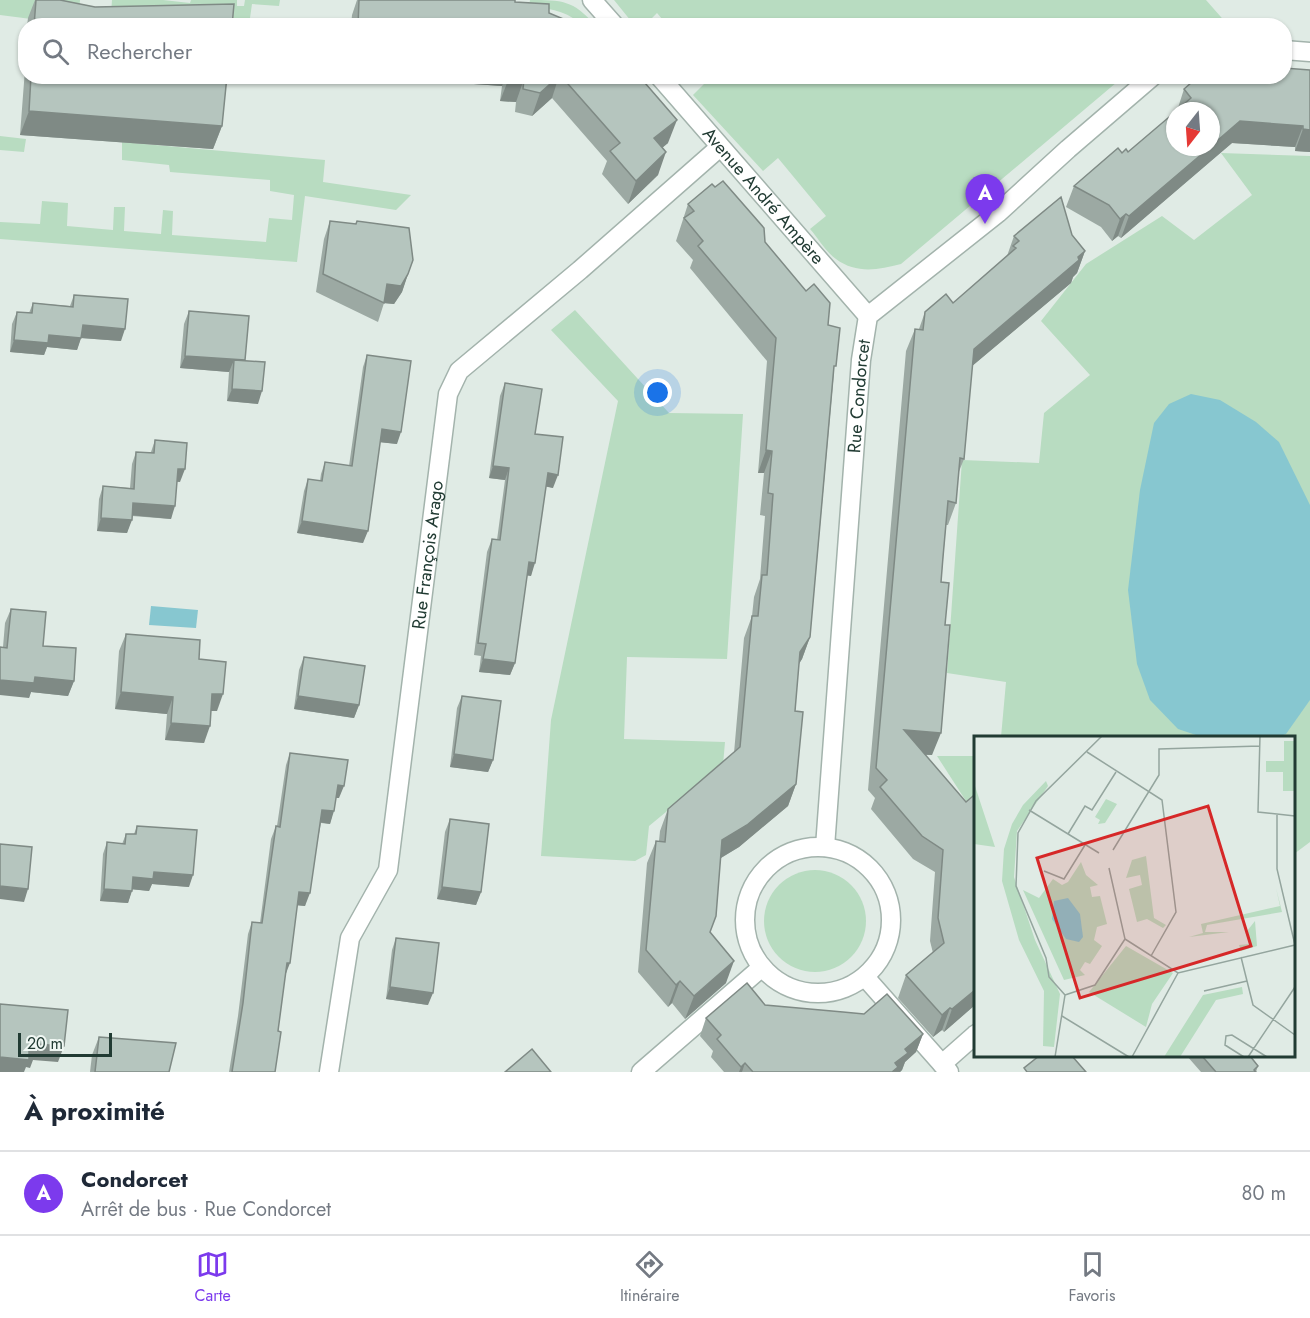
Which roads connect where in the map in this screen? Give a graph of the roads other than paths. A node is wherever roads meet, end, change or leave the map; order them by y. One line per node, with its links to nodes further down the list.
1 (592, 0): 2 (street)
2 (608, 18)
3 (1292, 51): 4 (street)
4 (1310, 52)
5 (666, 84): 7 (street, Avenue André Ampère)
6 (1144, 84): 8 (street, Rue Condorcet)
7 (720, 147): 8 (street, Avenue André Ampère); 14 (street, Rue François Arago)
8 (868, 316): 9 (street, Rue Condorcet)
9 (825, 847): 10 (street); 11 (street)
10 (761, 968): 11 (street); 15 (street)
11 (865, 977): 13 (street)
12 (974, 1035): 13 (street)
13 (945, 1068)
14 (329, 1072)
15 (641, 1072)

